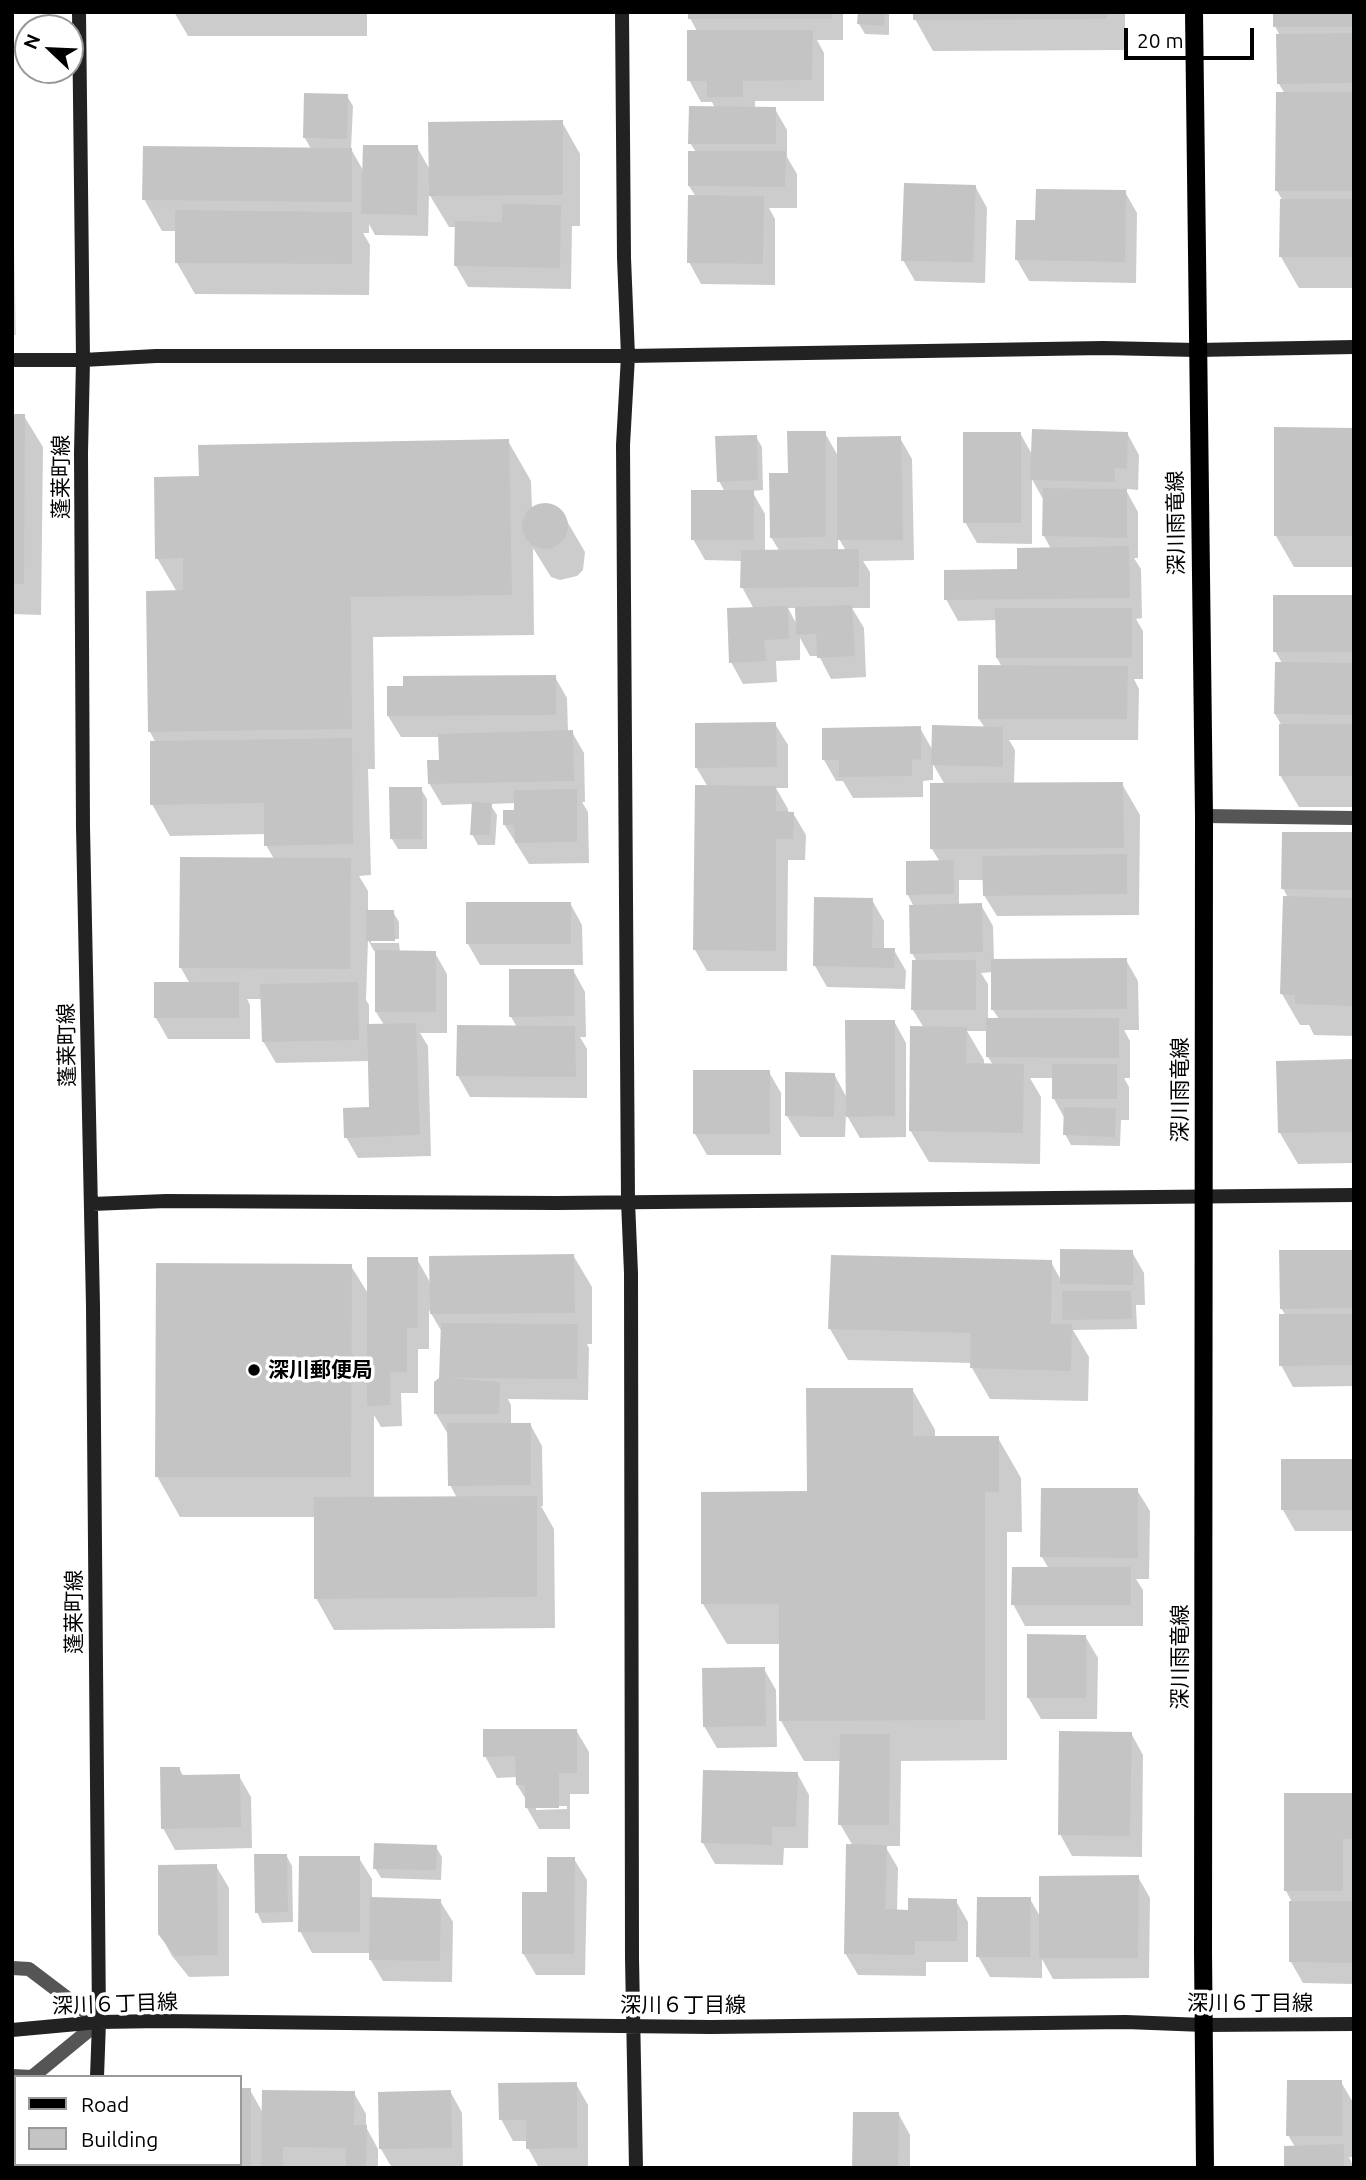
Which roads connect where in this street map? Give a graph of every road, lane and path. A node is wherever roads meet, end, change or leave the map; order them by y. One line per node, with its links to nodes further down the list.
1 (79, 12): 8 (street, 蓬莱町線)
2 (622, 12): 6 (street)
3 (1194, 12): 5 (main road, 深川雨竜線)
4 (1354, 347): 5 (street)
5 (1197, 350): 6 (street); 9 (main road, 深川雨竜線)
6 (628, 356): 8 (street); 13 (street)
7 (12, 360): 8 (street)
8 (83, 360): 14 (street, 蓬莱町線)
9 (1203, 816): 10 (lane); 11 (main road, 深川雨竜線)
10 (1354, 818)
11 (1204, 1195): 12 (street); 13 (street); 18 (main road, 深川雨竜線)
12 (1354, 1195)
13 (628, 1201): 14 (street); 19 (street)
14 (92, 1204): 16 (street, 蓬莱町線)
15 (12, 1968): 16 (lane)
16 (99, 2022): 19 (street, 深川６丁目線); 20 (street, 深川６丁目線); 21 (lane); 22 (street, 蓬莱町線)
17 (1354, 2024): 18 (street, 深川６丁目線)
18 (1204, 2025): 19 (street, 深川６丁目線); 24 (main road, 深川雨竜線)
19 (635, 2026): 23 (street)
20 (12, 2029)
21 (34, 2075)
22 (97, 2075)
23 (636, 2168)
24 (1205, 2168)

